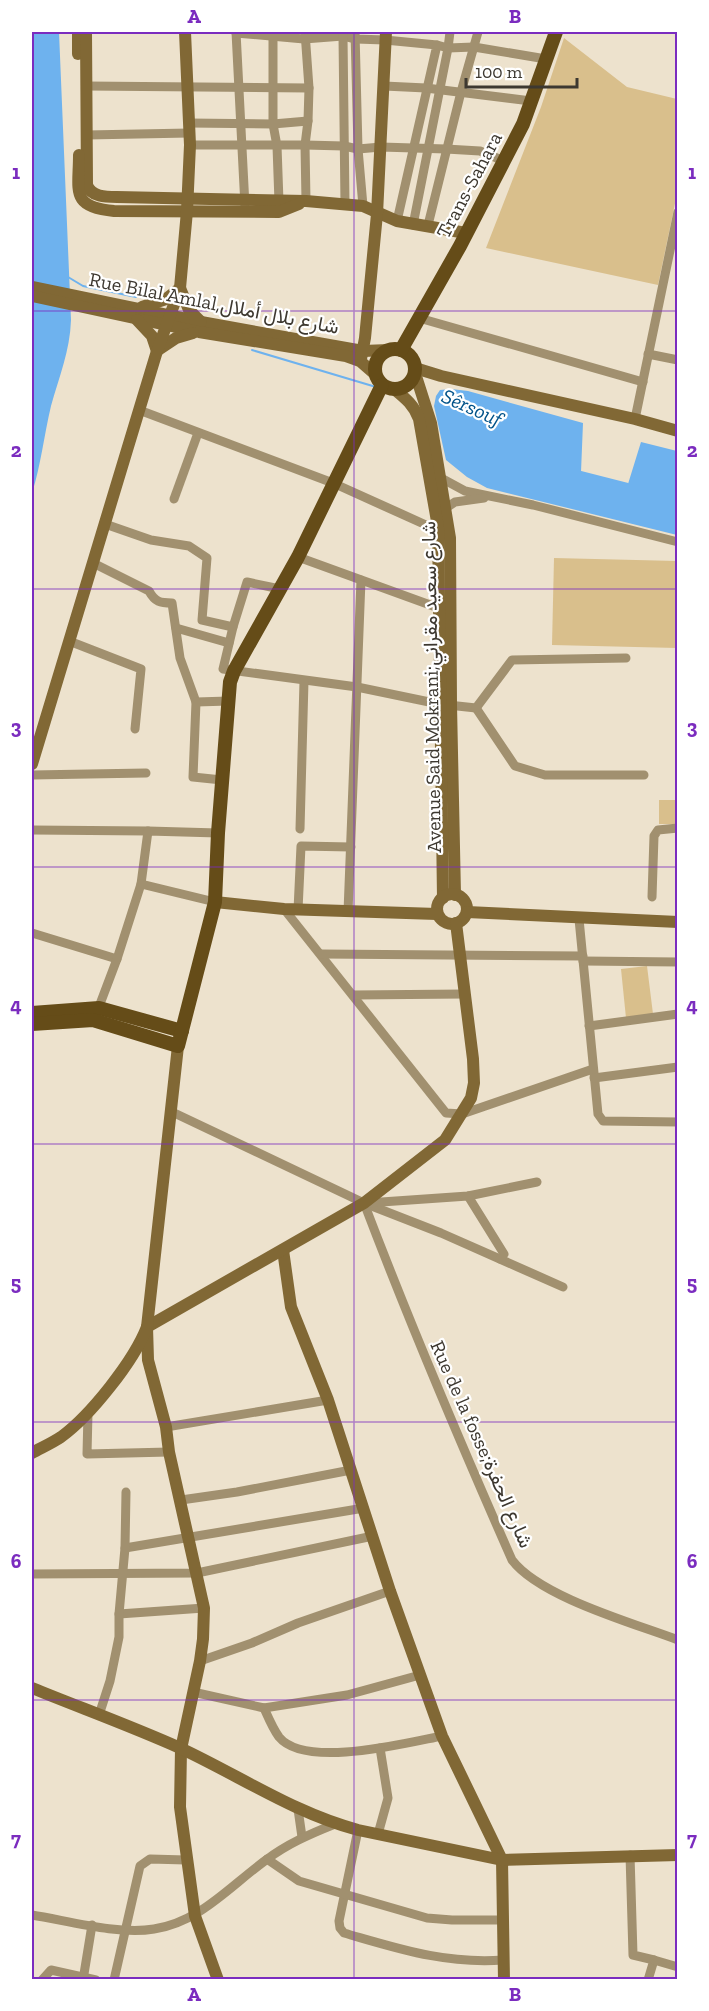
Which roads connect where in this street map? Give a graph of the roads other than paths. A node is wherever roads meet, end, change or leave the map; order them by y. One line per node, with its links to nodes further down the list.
1 (78, 32): 50 (street)
2 (86, 32): 17 (street)
3 (185, 32): 18 (street)
4 (236, 32): 8 (street); 20 (street)
5 (450, 32): 15 (street)
6 (478, 32): 14 (street)
7 (556, 32): 16 (main road, Trans-Sahara)
8 (273, 34): 9 (street); 23 (street)
9 (305, 35): 12 (street); 21 (street)
10 (356, 35): 11 (street); 12 (street); 37 (street)
11 (386, 35): 13 (street); 19 (street)
12 (343, 36): 35 (street)
13 (436, 45): 15 (street); 22 (street)
14 (474, 47): 15 (street); 16 (street); 25 (street)
15 (448, 48): 24 (street)
16 (546, 59): 26 (main road, Trans-Sahara)
17 (86, 86): 18 (street); 31 (street)
18 (188, 86): 20 (street); 30 (street)
19 (384, 86): 22 (street); 36 (street)
20 (238, 88): 23 (street); 28 (street)
21 (309, 88): 23 (street); 27 (street)
22 (426, 88): 24 (street); 38 (street)
23 (272, 89): 29 (street)
24 (440, 90): 25 (street); 39 (street)
25 (460, 92): 26 (street); 40 (street)
26 (531, 101): 41 (main road, Trans-Sahara)
27 (308, 121): 29 (street); 33 (street)
28 (240, 124): 29 (street); 30 (street); 32 (street)
29 (273, 124): 34 (street)
30 (189, 134): 31 (street); 32 (street); 46 (street)
31 (87, 135): 42 (street)
32 (243, 145): 34 (street); 48 (street)
33 (305, 145): 34 (street); 35 (street); 44 (street)
34 (277, 146): 45 (street)
35 (344, 146): 37 (street); 47 (street)
36 (381, 147): 37 (street); 38 (street); 53 (street)
37 (358, 149): 49 (street)
38 (412, 149): 39 (street); 54 (street)
39 (428, 149): 40 (street); 55 (street)
40 (446, 149): 41 (street); 56 (street)
41 (504, 161): 57 (main road, Trans-Sahara)
42 (94, 194): 43 (street); 50 (street)
43 (110, 197): 46 (street); 51 (street)
44 (306, 201): 45 (street); 47 (street); 48 (street)
45 (279, 202): 48 (street)
46 (188, 205): 48 (street); 51 (street); 60 (street)
47 (345, 205): 49 (street)
48 (245, 206)
49 (363, 206): 53 (street)
50 (92, 208): 51 (street)
51 (107, 211)
52 (678, 212): 58 (street)
53 (377, 214): 54 (street); 69 (street)
54 (397, 221): 55 (street)
55 (412, 225): 56 (street)
56 (428, 225): 57 (street)
57 (466, 233): 63 (main road, Trans-Sahara)
58 (674, 248): 68 (street)
59 (32, 287): 62 (street, Rue Bilal Amlal,شارع بلال أملال)
60 (180, 288): 62 (street); 64 (street); 65 (street)
61 (32, 296): 62 (street, Rue Bilal Amlal,شارع بلال أملال)
62 (133, 312): 64 (street, Rue Bilal Amlal,شارع بلال أملال); 67 (street)
63 (419, 318): 66 (main road, Trans-Sahara); 72 (street)
64 (168, 321): 65 (street, Rue Bilal Amlal,شارع بلال أملال); 67 (street)
65 (200, 327): 67 (street); 69 (street, Rue Bilal Amlal,شارع بلال أملال)
66 (395, 350): 69 (street, Rue Bilal Amlal,شارع بلال أملال); 71 (main road); 73 (main road)
67 (157, 351): 74 (street)
68 (648, 354): 70 (street); 72 (street)
69 (361, 356): 73 (street, Rue Bilal Amlal,شارع بلال أملال)
70 (678, 360)
71 (415, 371): 73 (main road); 75 (street); 78 (street, Avenue Said Mokrani;شارع سعيد مقراني)
72 (643, 382): 75 (street)
73 (384, 383): 79 (main road); 84 (street, Avenue Said Mokrani;شارع سعيد مقراني)
74 (139, 410): 77 (street); 83 (street)
75 (635, 419): 76 (street)
76 (678, 431)
77 (198, 433): 79 (street); 81 (street)
78 (441, 478): 80 (street); 82 (street, Avenue Said Mokrani;شارع سعيد مقراني)
79 (333, 483): 84 (street); 86 (main road)
80 (495, 498): 82 (street); 85 (street)
81 (174, 499)
82 (446, 508): 91 (street, Avenue Said Mokrani;شارع سعيد مقراني)
83 (105, 524): 87 (street); 92 (street)
84 (438, 527): 90 (street, Avenue Said Mokrani;شارع سعيد مقراني)
85 (678, 542)
86 (298, 557): 88 (street); 89 (main road)
87 (93, 563): 93 (street); 94 (street)
88 (361, 580): 90 (street); 99 (street)
89 (280, 589): 92 (street); 97 (main road)
90 (438, 608): 91 (street); 102 (street, Avenue Said Mokrani;شارع سعيد مقراني)
91 (452, 613): 102 (street, Avenue Said Mokrani;شارع سعيد مقراني)
92 (233, 627): 95 (street)
93 (176, 628): 95 (street); 100 (street)
94 (69, 641): 104 (street); 105 (street)
95 (229, 643): 97 (street)
96 (626, 658): 103 (street)
97 (234, 671): 98 (street); 101 (main road)
98 (304, 681): 99 (street); 111 (street)
99 (357, 687): 102 (street); 115 (street)
100 (196, 702): 101 (street); 109 (street)
101 (229, 702): 109 (main road)
102 (445, 705): 103 (street); 117 (street, Avenue Said Mokrani;شارع سعيد مقراني)
103 (476, 708): 108 (street)
104 (135, 729)
105 (32, 764)
106 (146, 773): 107 (street)
107 (32, 775)
108 (644, 775)
109 (222, 780): 114 (main road)
110 (678, 828): 118 (street)
111 (300, 829)
112 (32, 830): 113 (street)
113 (148, 831): 114 (street); 116 (street)
114 (218, 833): 119 (main road)
115 (351, 847): 121 (street); 122 (street)
116 (141, 884): 119 (street); 132 (street)
117 (449, 896): 123 (street); 124 (street)
118 (652, 897)
119 (215, 902): 120 (street); 141 (main road)
120 (284, 909): 121 (street); 129 (street)
121 (298, 910): 122 (street)
122 (348, 912): 124 (street)
123 (466, 912): 125 (street); 127 (street)
124 (437, 914): 127 (street)
125 (579, 919): 126 (street); 131 (street)
126 (678, 922)
127 (456, 923): 130 (street)
128 (32, 933): 132 (street)
129 (321, 954): 130 (street); 135 (street)
130 (460, 954): 131 (street); 134 (street)
131 (583, 958): 133 (street); 140 (street)
132 (117, 959): 137 (street)
133 (678, 962)
134 (465, 994): 135 (street); 146 (street)
135 (353, 995): 146 (street)
136 (32, 1013): 137 (main road)
137 (96, 1014): 139 (main road); 141 (main road); 142 (main road)
138 (678, 1014): 140 (street)
139 (32, 1024)
140 (589, 1026): 144 (street)
141 (182, 1031): 142 (main road)
142 (178, 1046): 145 (street)
143 (678, 1066): 144 (street)
144 (593, 1074): 146 (street); 147 (street)
145 (170, 1111): 150 (street); 154 (street)
146 (462, 1114): 150 (street)
147 (678, 1122)
148 (537, 1182): 149 (street)
149 (468, 1196): 150 (street); 152 (street)
150 (364, 1203): 151 (street); 152 (street); 175 (street, Rue de la fosse;شارع الحفرة)
151 (283, 1250): 154 (street); 157 (street)
152 (500, 1259): 153 (street)
153 (563, 1287)
154 (147, 1327): 155 (street); 156 (street)
155 (148, 1360): 156 (street); 159 (street)
156 (128, 1363): 158 (street)
157 (328, 1400): 159 (street); 162 (street)
158 (88, 1413): 160 (street); 161 (street)
159 (166, 1427): 160 (street)
160 (169, 1452): 164 (street)
161 (32, 1453)
162 (351, 1470): 164 (street); 165 (street)
163 (126, 1492): 168 (street)
164 (181, 1500): 167 (street)
165 (364, 1508): 166 (street); 167 (street)
166 (373, 1536): 169 (street); 172 (street)
167 (189, 1537): 168 (street); 169 (street)
168 (125, 1548): 171 (street)
169 (197, 1573): 171 (street); 173 (street)
170 (32, 1574): 171 (street)
171 (122, 1574): 174 (street)
172 (390, 1591): 176 (street); 177 (street)
173 (204, 1608): 174 (street); 176 (street)
174 (119, 1614): 181 (street)
175 (678, 1640)
176 (200, 1661): 179 (street)
177 (420, 1675): 180 (street); 182 (street)
178 (32, 1688): 181 (street)
179 (193, 1692): 180 (street); 184 (street)
180 (264, 1708): 183 (street)
181 (99, 1715): 184 (street)
182 (442, 1736): 183 (street); 194 (street)
183 (380, 1748): 188 (street)
184 (181, 1749): 185 (street); 193 (street)
185 (298, 1809): 186 (street); 189 (street)
186 (335, 1824): 187 (street); 189 (street)
187 (358, 1830): 188 (street); 195 (street)
188 (378, 1834): 194 (street)
189 (302, 1837): 192 (street)
190 (678, 1855): 191 (street)
191 (630, 1856): 194 (street); 202 (street)
192 (267, 1859): 195 (street); 197 (street)
193 (186, 1860): 197 (street); 200 (street)
194 (502, 1860): 198 (street)
195 (344, 1895): 198 (street); 201 (street)
196 (32, 1916): 199 (street)
197 (195, 1916): 200 (street); 208 (street)
198 (503, 1920): 201 (street)
199 (92, 1925): 200 (street); 204 (street)
200 (125, 1931): 207 (street)
201 (503, 1960): 209 (street)
202 (654, 1960): 203 (street); 210 (street)
203 (678, 1967)
204 (83, 1978): 205 (street); 206 (street)
205 (42, 1980)
206 (96, 1980)
207 (114, 1980)
208 (218, 1980)
209 (504, 1980)
210 (648, 1980)

